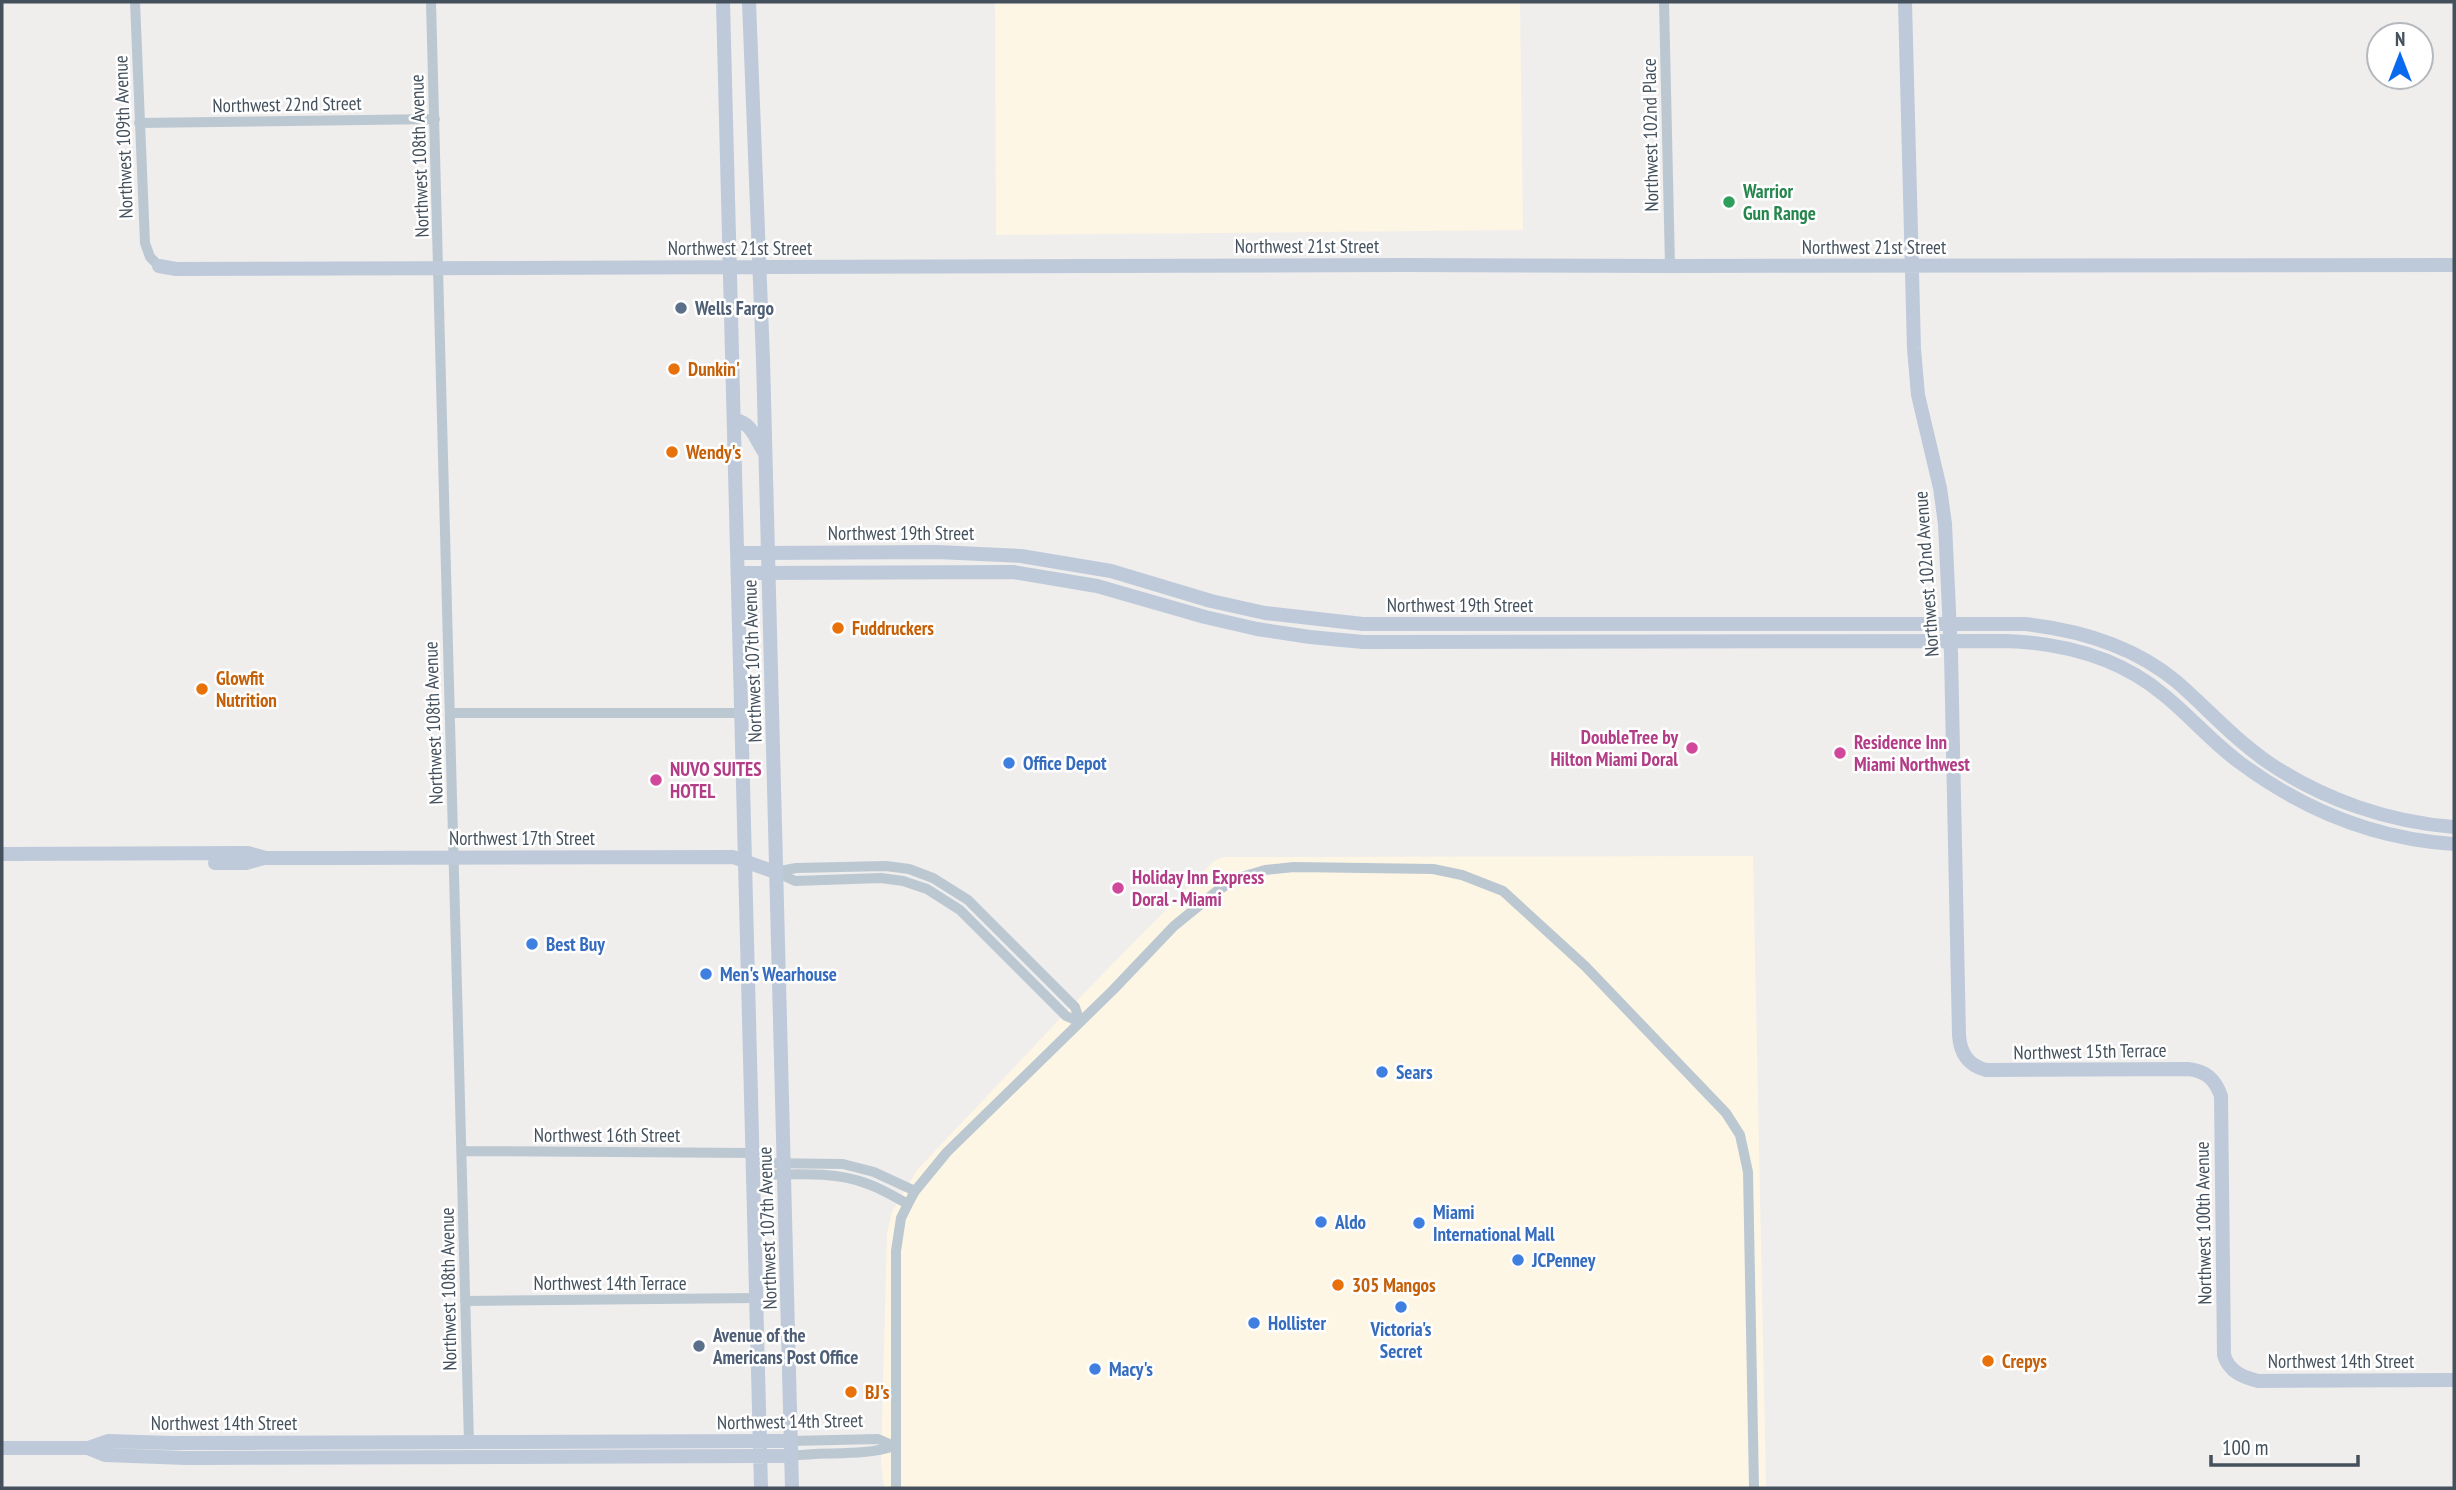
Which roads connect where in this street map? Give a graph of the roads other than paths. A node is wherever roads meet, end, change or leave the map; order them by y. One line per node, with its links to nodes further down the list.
1 (135, 2): 8 (street, Northwest 109th Avenue)
2 (431, 2): 7 (street, Northwest 108th Avenue)
3 (723, 2): 12 (street, Northwest 107th Avenue)
4 (749, 2): 13 (street, Northwest 107th Avenue)
5 (1664, 2): 14 (street, Northwest 102nd Place)
6 (1905, 2): 10 (street, Northwest 102nd Avenue)
7 (435, 119): 8 (street, Northwest 22nd Street); 15 (street, Northwest 108th Avenue)
8 (139, 123): 11 (street, Northwest 109th Avenue)
9 (2454, 265): 10 (street, Northwest 21st Street)
10 (1912, 266): 14 (street, Northwest 21st Street); 22 (street, Northwest 102nd Avenue)
11 (159, 267): 15 (street, Northwest 21st Street)
12 (730, 267): 13 (street, Northwest 21st Street); 15 (street, Northwest 21st Street); 16 (street, Northwest 107th Avenue)
13 (760, 267): 14 (street, Northwest 21st Street); 17 (street, Northwest 107th Avenue)
14 (1670, 267)
15 (439, 268): 24 (street, Northwest 108th Avenue)
16 (734, 420): 17 (street); 19 (street, Northwest 107th Avenue)
17 (765, 453): 18 (street, Northwest 107th Avenue)
18 (768, 552): 19 (street, Northwest 19th Street); 21 (street, Northwest 107th Avenue); 22 (street, Northwest 19th Street)
19 (738, 553): 20 (street, Northwest 107th Avenue)
20 (738, 573): 21 (street, Northwest 19th Street); 25 (street, Northwest 107th Avenue)
21 (769, 573): 23 (street, Northwest 19th Street); 33 (street, Northwest 107th Avenue)
22 (1950, 625): 23 (street, Northwest 102nd Avenue); 26 (street, Northwest 19th Street)
23 (1950, 642): 27 (street, Northwest 19th Street); 35 (street, Northwest 102nd Avenue)
24 (450, 713): 25 (street); 29 (street, Northwest 108th Avenue)
25 (741, 713): 31 (street, Northwest 107th Avenue)
26 (2454, 827)
27 (2454, 844)
28 (2, 854): 30 (street, Northwest 17th Street)
29 (454, 857): 30 (street, Northwest 17th Street); 31 (street, Northwest 17th Street); 37 (street, Northwest 108th Avenue)
30 (266, 858): 32 (street, Northwest 17th Street)
31 (745, 860): 33 (street, Northwest 17th Street); 38 (street, Northwest 107th Avenue)
32 (2, 863)
33 (775, 872): 34 (street); 39 (street, Northwest 107th Avenue)
34 (1080, 1023): 40 (street); 57 (street)
35 (1968, 1060): 36 (street, Northwest 15th Terrace)
36 (2212, 1078): 44 (street, Northwest 100th Avenue)
37 (462, 1151): 38 (street, Northwest 16th Street); 43 (street, Northwest 108th Avenue)
38 (752, 1164): 39 (street, Northwest 16th Street); 42 (street, Northwest 107th Avenue)
39 (784, 1169): 40 (street, Northwest 16th Street); 41 (street, Northwest 16th Street); 50 (street, Northwest 107th Avenue)
40 (915, 1191): 41 (street)
41 (908, 1204): 48 (street)
42 (755, 1298): 43 (street, Northwest 14th Terrace); 46 (street, Northwest 107th Avenue)
43 (465, 1301): 51 (street, Northwest 108th Avenue)
44 (2231, 1368): 45 (street, Northwest 14th Street)
45 (2454, 1380)
46 (760, 1442): 47 (street, Northwest 14th Street); 50 (street, Northwest 14th Street); 52 (street, Northwest 107th Avenue)
47 (598, 1443): 51 (street, Northwest 14th Street); 53 (street)
48 (894, 1446): 50 (street, Northwest 14th Street); 56 (street)
49 (2, 1448): 51 (street, Northwest 14th Street)
50 (791, 1448): 52 (street, Northwest 14th Street); 55 (street, Northwest 107th Avenue)
51 (469, 1450): 53 (street, Northwest 14th Street)
52 (760, 1457): 53 (street, Northwest 14th Street); 54 (street, Northwest 107th Avenue)
53 (598, 1458)
54 (761, 1488)
55 (792, 1488)
56 (895, 1488)
57 (1754, 1488)

